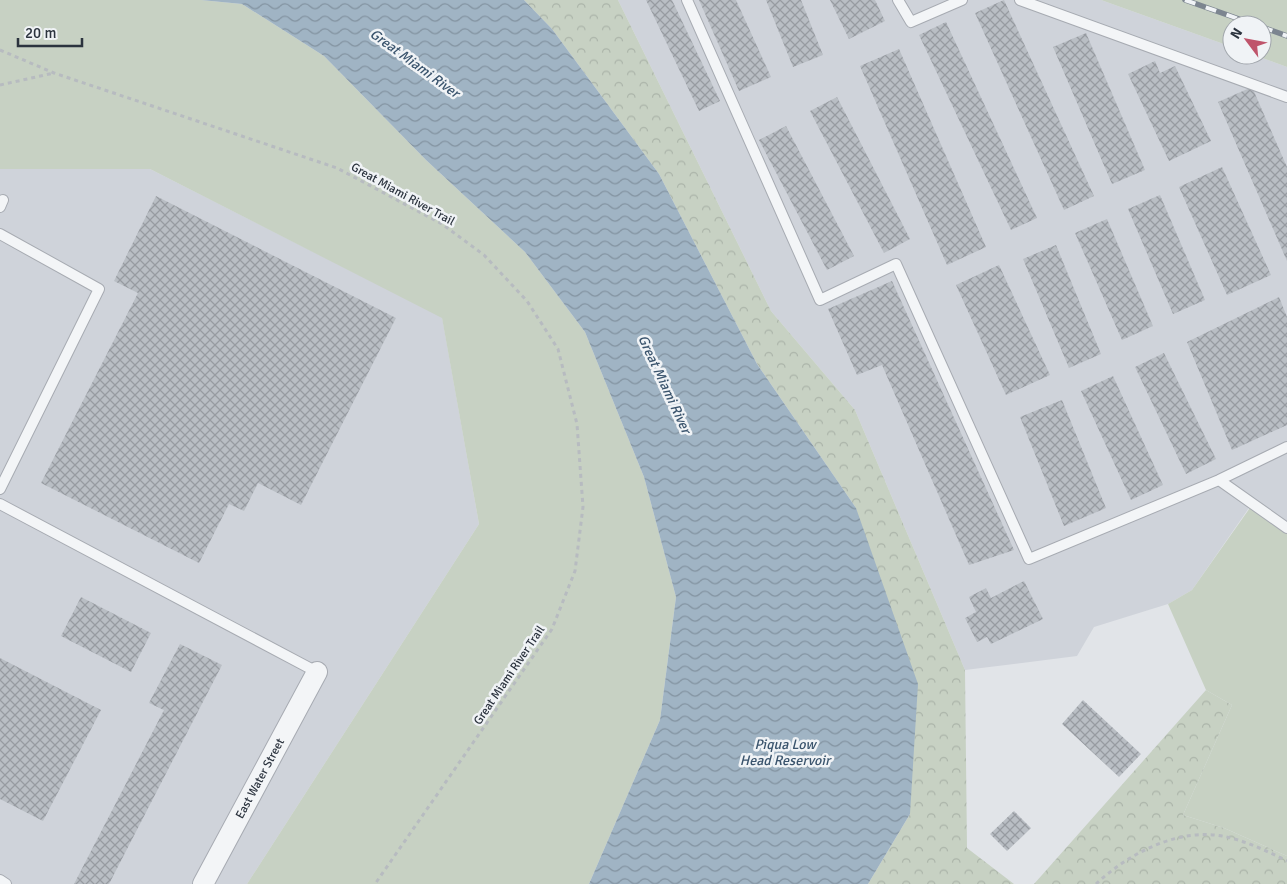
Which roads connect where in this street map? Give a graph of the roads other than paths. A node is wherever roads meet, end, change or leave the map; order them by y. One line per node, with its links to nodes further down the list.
1 (687, 0): 8 (lane)
2 (898, 0): 3 (lane)
3 (962, 0)
4 (1020, 0): 5 (lane)
5 (1287, 98)
6 (0, 234): 9 (lane)
7 (1287, 447): 8 (lane)
8 (1219, 480): 11 (lane)
9 (0, 488)
10 (0, 504): 12 (lane)
11 (1287, 528)
12 (317, 672): 15 (street, East Water Street)
13 (0, 880): 14 (lane)
14 (6, 884)
15 (203, 884)

